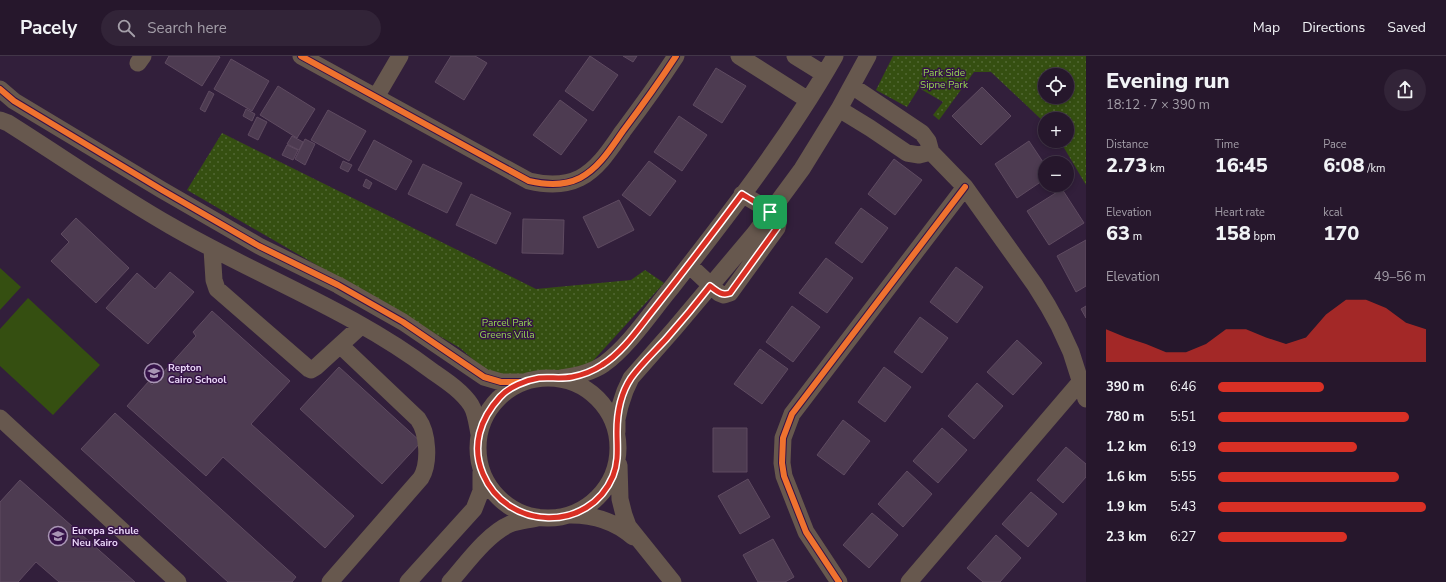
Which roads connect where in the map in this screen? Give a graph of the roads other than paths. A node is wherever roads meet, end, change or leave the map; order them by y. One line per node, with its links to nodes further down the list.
1 (301, 56): 11 (street)
2 (400, 56): 11 (street)
3 (676, 56): 11 (street)
4 (739, 56): 12 (street)
5 (795, 56): 8 (street)
6 (835, 56): 8 (street)
7 (868, 56): 9 (street)
8 (824, 74): 12 (street)
9 (852, 86): 13 (street); 15 (street)
10 (0, 89): 17 (street)
11 (376, 97)
12 (808, 100): 18 (street)
13 (839, 109): 15 (street); 19 (street)
14 (0, 120): 20 (street)
15 (931, 152): 16 (street)
16 (965, 187): 27 (street); 43 (street)
17 (162, 190): 20 (street); 28 (street)
18 (742, 194): 19 (street); 22 (street)
19 (770, 212): 23 (street)
20 (149, 213): 21 (street)
21 (212, 249): 24 (street); 25 (street)
22 (689, 265): 23 (street); 26 (street)
23 (710, 286): 31 (street)
24 (361, 326): 25 (street); 32 (street)
25 (340, 345): 39 (street)
26 (560, 378): 28 (street); 31 (street)
27 (1081, 381): 29 (street); 44 (street)
28 (522, 382): 32 (street)
29 (1086, 398)
30 (0, 418): 38 (street)
31 (617, 432): 33 (street)
32 (479, 434): 34 (street)
33 (618, 456): 35 (street); 37 (street)
34 (480, 468): 36 (street); 40 (street)
35 (569, 515): 36 (street); 37 (street)
36 (540, 518): 41 (street)
37 (641, 544): 42 (street)
38 (178, 582)
39 (330, 582)
40 (408, 582)
41 (450, 582)
42 (672, 582)
43 (839, 582)
44 (909, 582)

